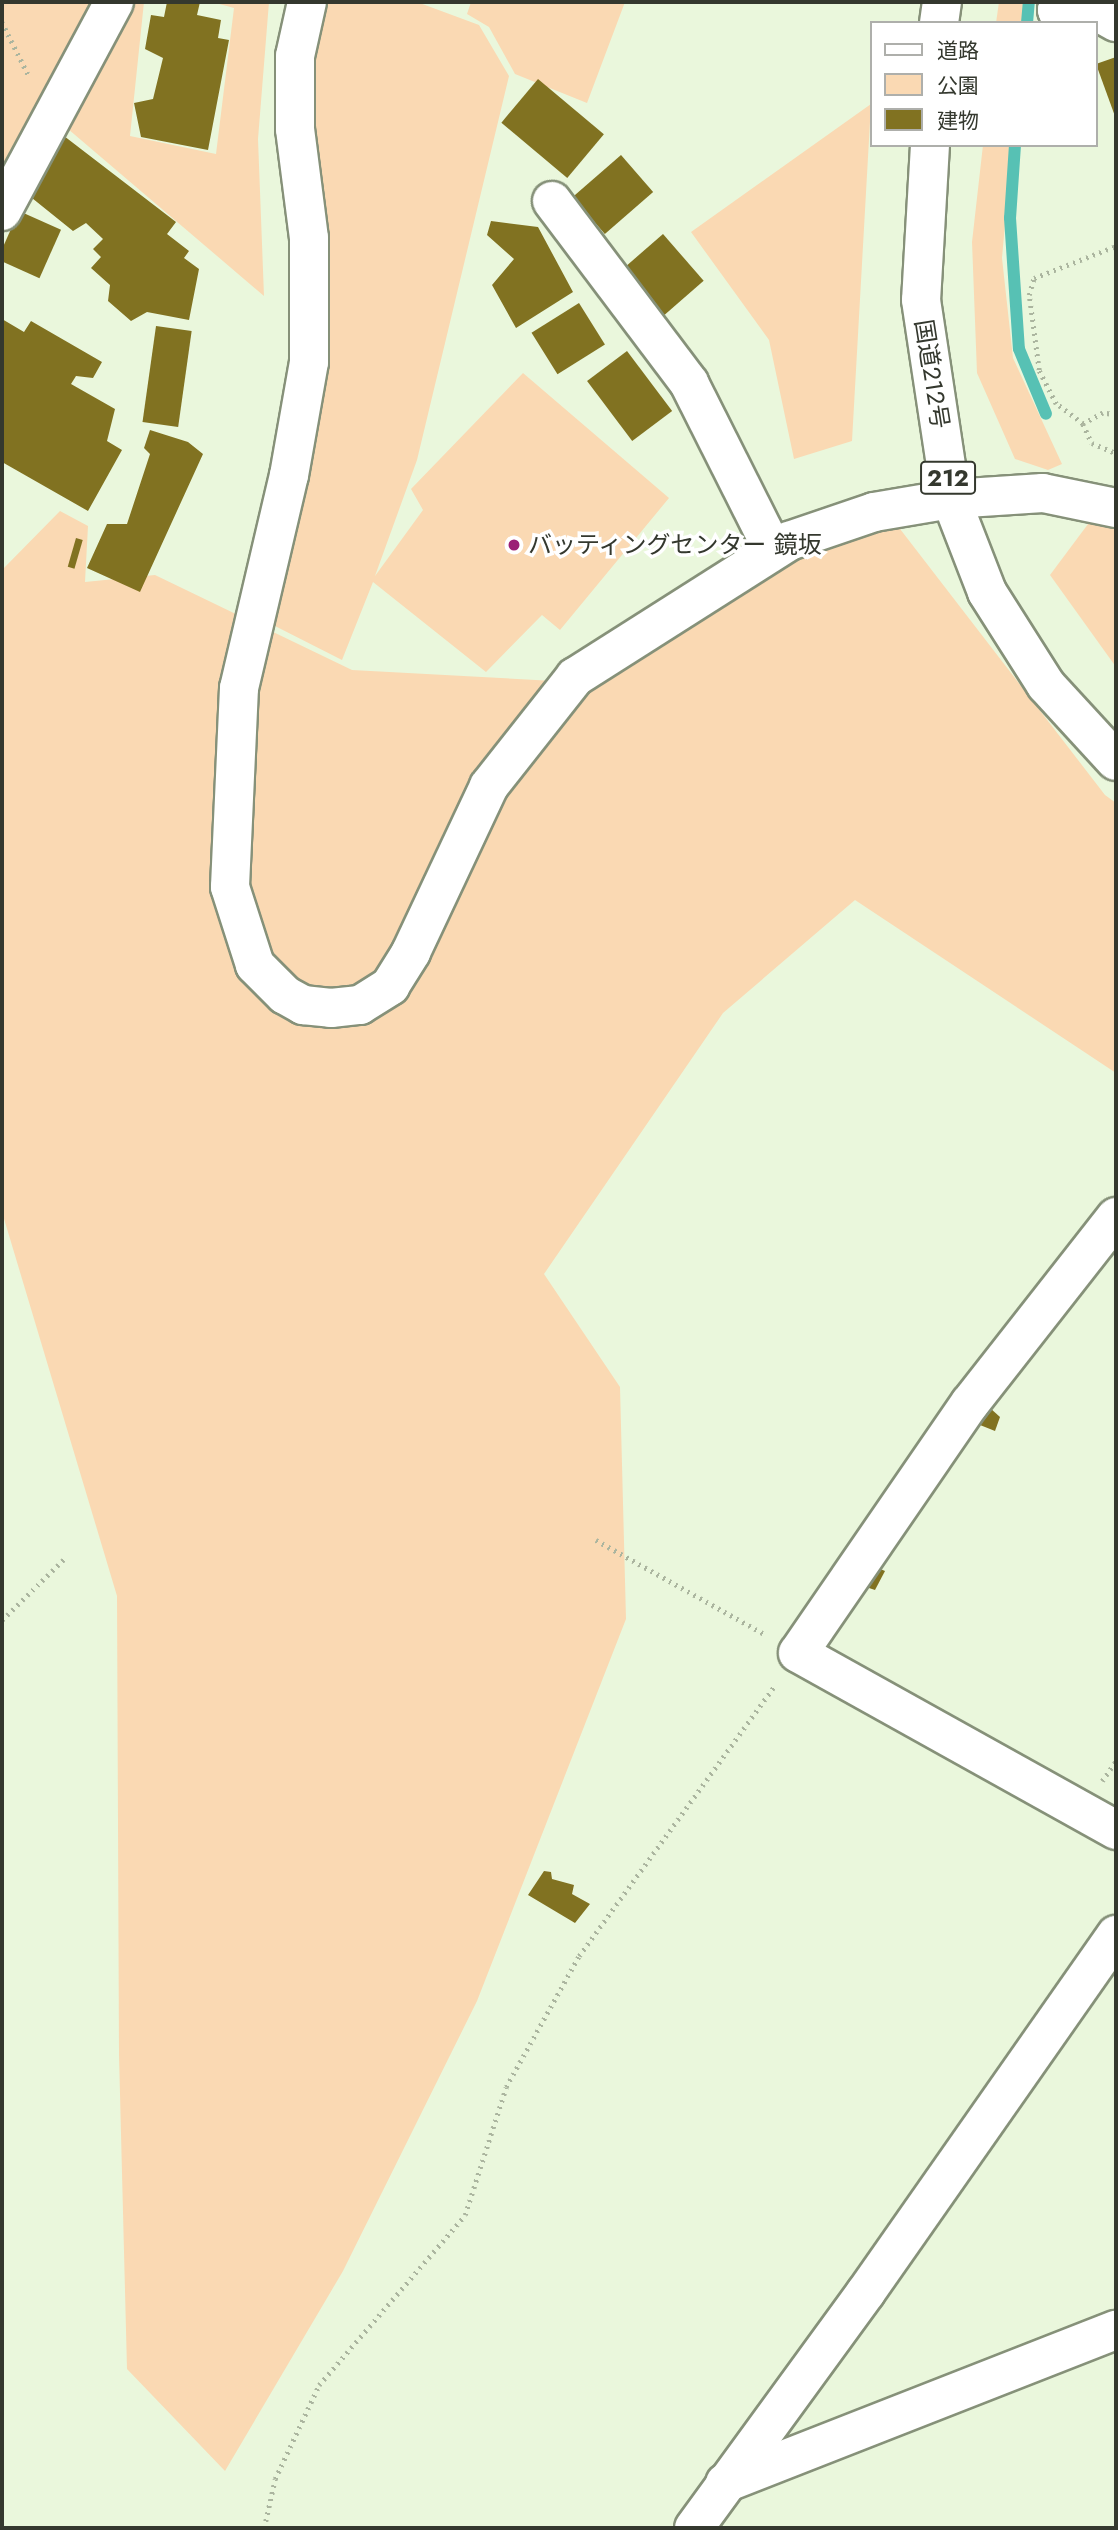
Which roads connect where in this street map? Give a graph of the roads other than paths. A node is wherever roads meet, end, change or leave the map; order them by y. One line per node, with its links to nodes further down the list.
1 (114, 2): 9 (main road)
2 (307, 2): 12 (main road)
3 (942, 2): 4 (main road)
4 (939, 21)
5 (1061, 21): 6 (main road)
6 (1116, 22)
7 (930, 147): 10 (main road, 国道212号 / 212)
8 (552, 201): 12 (main road)
9 (2, 211)
10 (951, 499): 11 (main road); 12 (main road); 13 (main road, 国道212号 / 212)
11 (1116, 508)
12 (773, 550)
13 (1116, 761)
14 (1116, 1217): 15 (main road)
15 (1116, 1830)
16 (1116, 1936): 18 (main road)
17 (1116, 2330): 18 (main road)
18 (725, 2483): 19 (main road)
19 (694, 2528)

